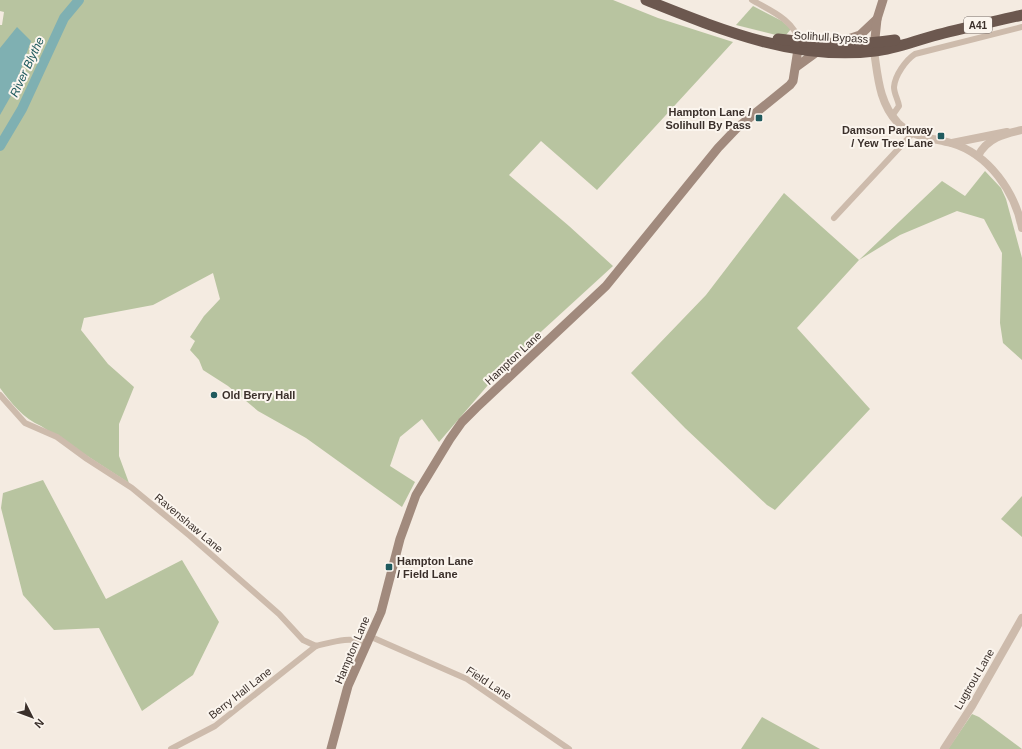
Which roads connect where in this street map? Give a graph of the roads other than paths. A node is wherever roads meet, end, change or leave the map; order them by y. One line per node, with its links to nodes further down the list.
1 (646, 0): 8 (highway, Solihull Bypass / A41)
2 (752, 0): 8 (street)
3 (883, 0): 5 (main road)
4 (1022, 15): 9 (highway, Solihull Bypass / A41)
5 (877, 19): 7 (main road); 9 (main road)
6 (1022, 27): 12 (street)
7 (830, 43): 8 (highway, Solihull Bypass / A41); 9 (highway, Solihull Bypass / A41)
8 (798, 46): 10 (highway, Solihull Bypass / A41); 11 (main road, Hampton Lane)
9 (874, 47): 10 (highway, Solihull Bypass / A41); 12 (street)
10 (818, 51): 11 (main road)
11 (796, 67): 22 (main road, Hampton Lane)
12 (892, 116): 15 (street)
13 (1022, 130): 14 (street)
14 (1007, 132): 16 (street); 17 (street)
15 (913, 133): 16 (street); 18 (street)
16 (951, 144): 17 (street)
17 (978, 156): 19 (street)
18 (834, 218)
19 (1022, 224)
20 (0, 395): 23 (street, Ravenshaw Lane)
21 (1022, 618): 27 (street, Lugtrout Lane)
22 (368, 639): 23 (street); 25 (main road, Hampton Lane); 26 (street, Field Lane)
23 (316, 646): 24 (street, Berry Hall Lane)
24 (171, 749)
25 (331, 749)
26 (569, 749)
27 (944, 749)

